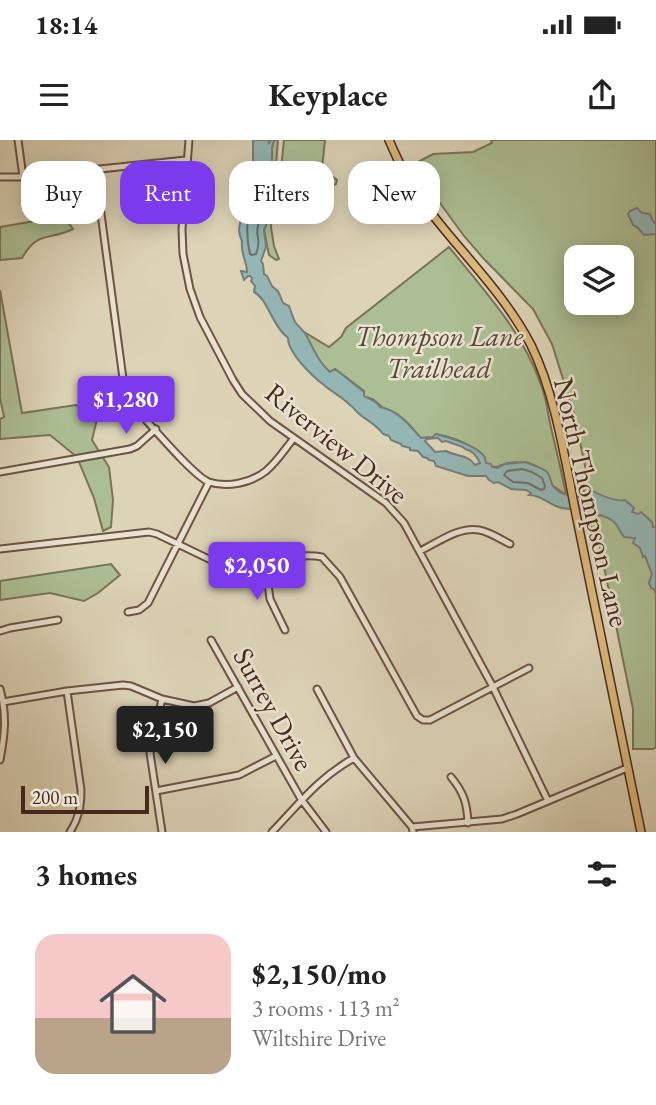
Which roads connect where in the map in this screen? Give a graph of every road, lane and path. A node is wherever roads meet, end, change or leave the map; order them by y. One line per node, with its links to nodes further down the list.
1 (18, 140): 5 (street)
2 (188, 140): 4 (street, Riverview Drive)
3 (389, 140): 35 (main road, North Thompson Lane)
4 (186, 160): 6 (street); 11 (street, Riverview Drive)
5 (21, 162)
6 (106, 168)
7 (0, 177): 8 (street)
8 (21, 177)
9 (102, 224): 10 (street)
10 (156, 429): 12 (street); 13 (street)
11 (294, 438): 13 (street); 17 (street, Riverview Drive)
12 (0, 472)
13 (209, 482): 14 (street)
14 (179, 544): 16 (street); 18 (street); 19 (street)
15 (510, 544): 17 (street)
16 (0, 548)
17 (420, 551): 26 (street, Riverview Drive)
18 (265, 562): 21 (street); 26 (street)
19 (128, 612)
20 (58, 620): 22 (street)
21 (285, 629)
22 (0, 631)
23 (211, 640): 25 (street, Surrey Drive)
24 (529, 668): 26 (street)
25 (238, 687): 30 (street); 32 (street, Surrey Drive)
26 (493, 687): 39 (street, Riverview Drive)
27 (0, 689): 31 (street)
28 (317, 689): 33 (street)
29 (67, 691): 30 (street); 31 (street); 42 (street)
30 (162, 699): 37 (street)
31 (3, 702): 34 (street)
32 (276, 756): 37 (street); 38 (street, Surrey Drive)
33 (354, 758): 38 (street); 41 (street)
34 (0, 760)
35 (628, 768): 39 (street); 46 (main road, North Thompson Lane)
36 (451, 777): 40 (street)
37 (156, 791): 43 (street)
38 (301, 799): 44 (street); 45 (street, Surrey Drive)
39 (548, 801): 40 (street)
40 (468, 823): 41 (street)
41 (412, 830)
42 (70, 832)
43 (162, 832)
44 (272, 832)
45 (327, 832)
46 (641, 832)

